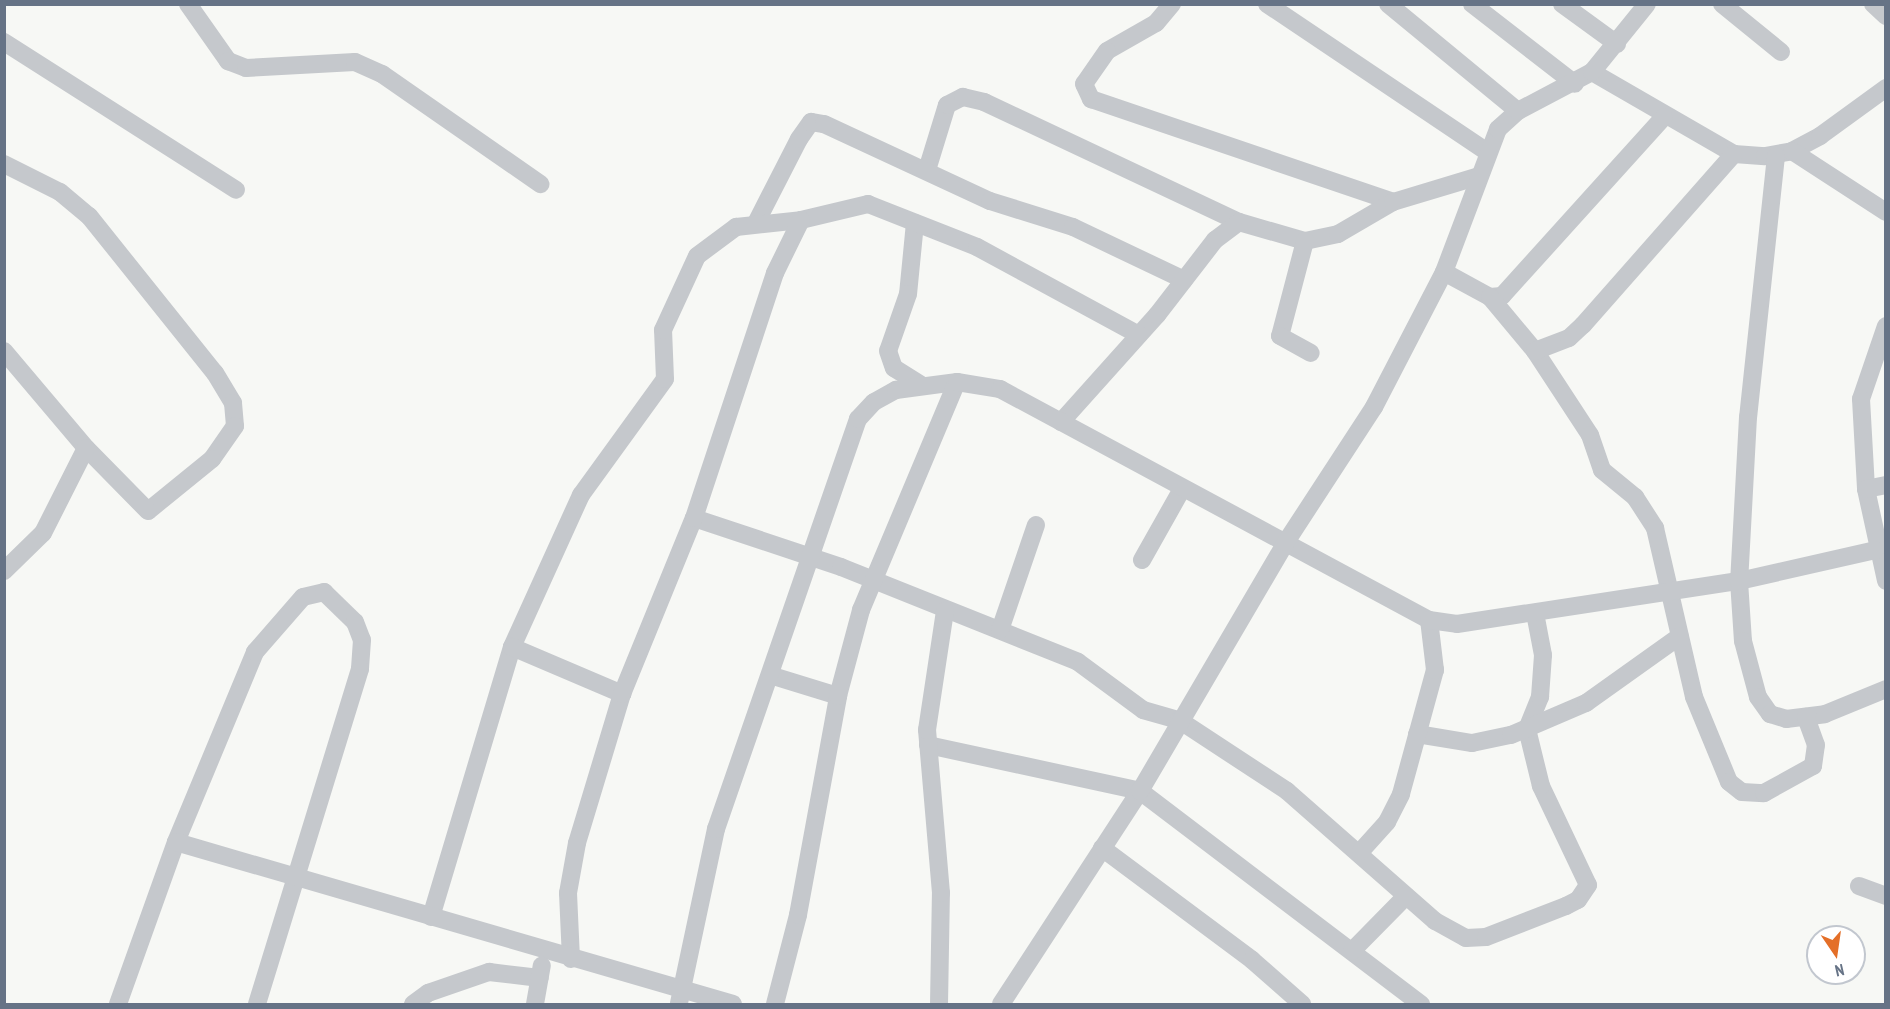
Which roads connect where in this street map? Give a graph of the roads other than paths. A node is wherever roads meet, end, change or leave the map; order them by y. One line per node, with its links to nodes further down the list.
1 (188, 4): 25 (street)
2 (1172, 4): 27 (street)
3 (1267, 4): 19 (street)
4 (1388, 4): 17 (street)
5 (1472, 4): 15 (street)
6 (1562, 4): 12 (street)
7 (1647, 4): 12 (street)
8 (1722, 4): 13 (street)
9 (1873, 4): 10 (street)
10 (1886, 16)
11 (4, 42): 26 (street)
12 (1617, 44): 14 (street)
13 (1781, 52)
14 (1592, 72): 15 (street); 18 (street)
15 (1575, 84): 17 (street)
16 (1886, 88): 21 (street)
17 (1518, 111): 19 (street)
18 (1664, 117): 20 (street); 36 (street)
19 (1487, 152): 24 (street)
20 (1734, 154): 21 (street); 40 (street)
21 (1784, 154): 28 (street); 57 (street)
22 (4, 164): 45 (street)
23 (927, 170): 30 (street); 31 (street); 35 (street)
24 (1476, 177): 27 (street); 34 (street)
25 (540, 184)
26 (236, 190)
27 (1393, 202): 33 (street)
28 (1886, 212)
29 (801, 220): 31 (street); 32 (street); 49 (street)
30 (1239, 222): 33 (street); 35 (street)
31 (756, 223): 65 (street)
32 (915, 223): 38 (street); 43 (street)
33 (1305, 241): 41 (street)
34 (1444, 272): 36 (street); 51 (street)
35 (1184, 280): 38 (street)
36 (1490, 297): 40 (street)
37 (1886, 326): 48 (street)
38 (1139, 335): 44 (street)
39 (4, 351): 45 (street)
40 (1535, 351): 59 (street)
41 (1311, 353)
42 (957, 382): 43 (street); 44 (street); 56 (street)
43 (920, 384): 53 (street)
44 (1061, 422): 47 (street)
45 (86, 448): 55 (street)
46 (1886, 484): 48 (street)
47 (1182, 489): 51 (street); 54 (street)
48 (1866, 489): 52 (street)
49 (694, 518): 53 (street); 68 (street)
50 (1036, 525): 63 (street)
51 (1286, 542): 62 (street); 71 (street)
52 (1875, 550): 57 (street); 58 (street)
53 (814, 557): 56 (street); 66 (street)
54 (1142, 560)
55 (4, 571)
56 (875, 580): 60 (street); 69 (street)
57 (1739, 581): 59 (street); 70 (street)
58 (1886, 581)
59 (1672, 592): 61 (street); 64 (street)
60 (945, 611): 63 (street); 74 (street)
61 (1535, 613): 62 (street); 72 (street)
62 (1429, 620): 73 (street)
63 (1000, 630): 71 (street)
64 (1680, 636): 70 (street); 72 (street)
65 (512, 647): 68 (street); 83 (street)
66 (773, 676): 69 (street); 88 (street)
67 (1886, 690): 70 (street)
68 (622, 694): 86 (street)
69 (838, 696): 94 (street)
70 (1806, 717)
71 (1179, 720): 75 (street); 78 (street)
72 (1527, 729): 73 (street); 81 (street)
73 (1417, 734): 78 (street)
74 (928, 745): 75 (street); 95 (street)
75 (1140, 791): 77 (street); 84 (street)
76 (176, 842): 79 (street); 79 (street); 89 (street)
77 (1102, 849): 96 (street); 97 (street)
78 (1361, 851): 81 (street)
79 (299, 876): 83 (street); 90 (street)
80 (1859, 886): 82 (street)
81 (1406, 896): 84 (street)
82 (1886, 896)
83 (431, 917): 85 (street)
84 (1352, 951): 98 (street)
85 (545, 952): 86 (street); 87 (street)
86 (571, 959): 88 (street)
87 (540, 978): 91 (street); 92 (street)
88 (680, 998): 93 (street)
89 (118, 1005)
90 (257, 1005)
91 (413, 1005)
92 (535, 1005)
93 (733, 1005)
94 (775, 1005)
95 (939, 1005)
96 (1001, 1005)
97 (1302, 1005)
98 (1421, 1005)

